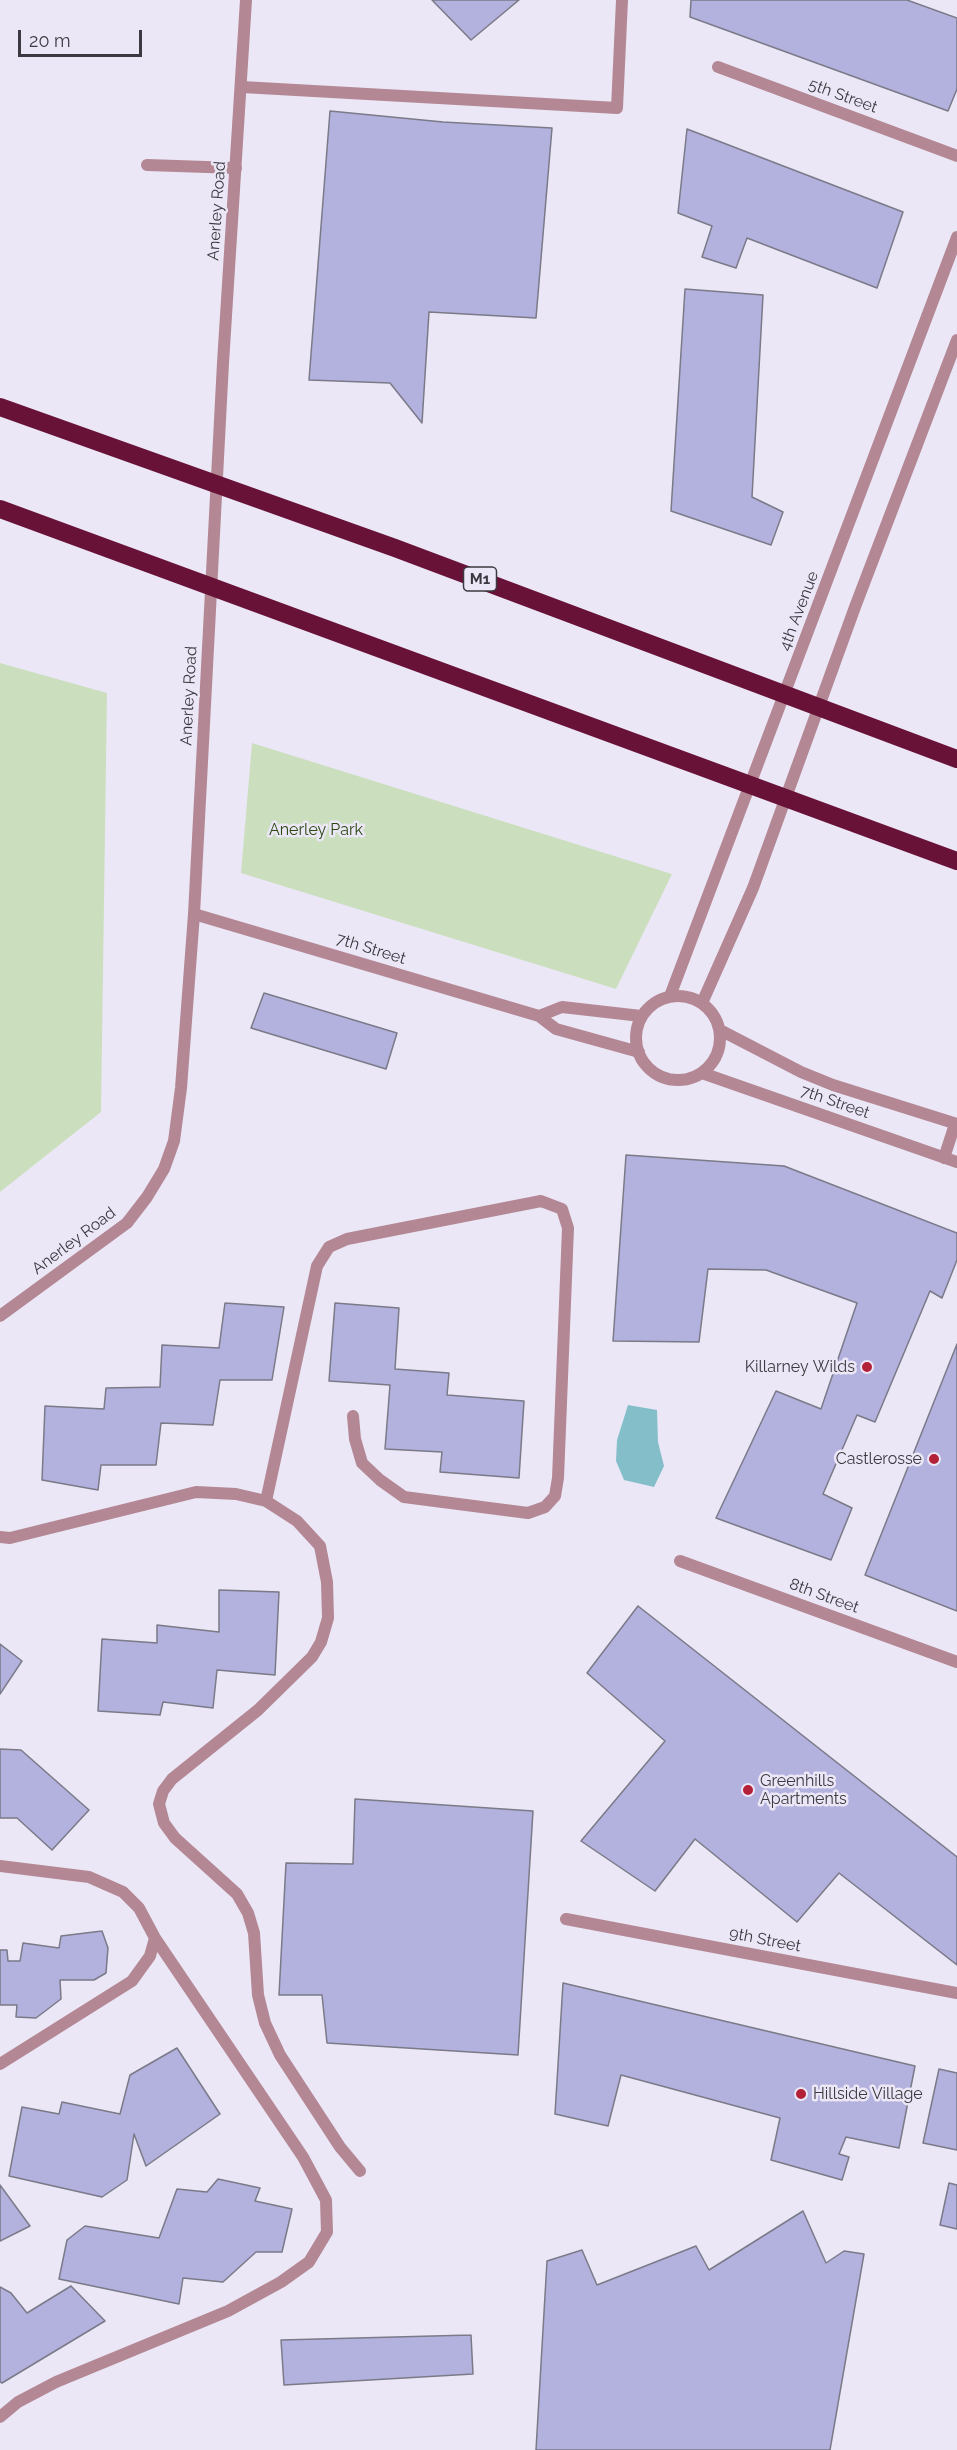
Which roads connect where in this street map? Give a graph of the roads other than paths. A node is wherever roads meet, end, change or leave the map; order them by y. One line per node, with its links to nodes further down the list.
1 (246, 0): 4 (street, Anerley Road)
2 (622, 0): 4 (street)
3 (718, 67): 5 (street, 5th Street)
4 (242, 87): 7 (street, Anerley Road)
5 (957, 156)
6 (147, 165): 7 (street)
7 (236, 168): 14 (street, Anerley Road)
8 (957, 237): 15 (street, 4th Avenue)
9 (957, 340): 16 (street)
10 (0, 407): 12 (highway, M1)
11 (0, 509): 13 (highway)
12 (957, 759)
13 (957, 861)
14 (194, 914): 17 (street, 7th Street); 25 (street, Anerley Road)
15 (670, 996): 16 (street); 18 (street)
16 (702, 1003): 19 (street)
17 (539, 1016): 18 (street); 20 (street, 7th Street)
18 (641, 1016): 20 (street)
19 (720, 1030): 21 (street); 22 (street, 7th Street)
20 (639, 1052): 21 (street)
21 (702, 1072): 23 (street, 7th Street)
22 (956, 1124): 23 (street)
23 (944, 1158): 24 (street, 7th Street)
24 (957, 1161)
25 (0, 1316)
26 (352, 1416): 27 (street)
27 (266, 1502): 28 (street); 36 (street)
28 (0, 1538)
29 (680, 1561): 30 (street, 8th Street)
30 (957, 1662)
31 (0, 1866): 33 (street)
32 (566, 1919): 34 (street, 9th Street)
33 (155, 1938): 35 (street); 37 (street)
34 (957, 1993)
35 (0, 2064)
36 (360, 2171)
37 (0, 2417)

